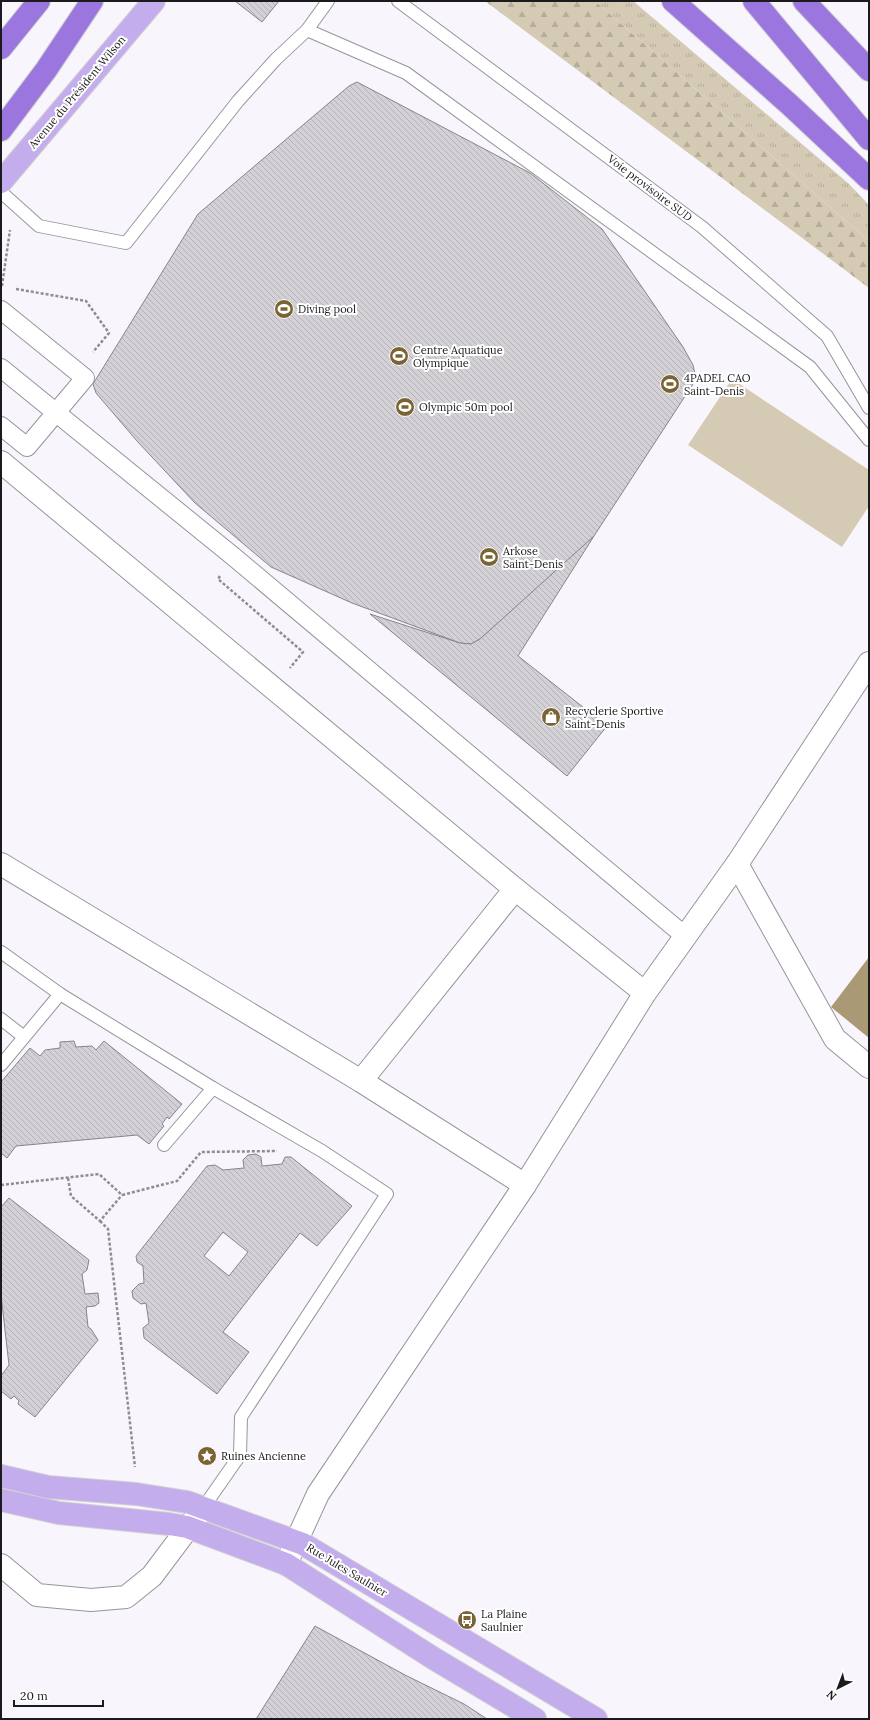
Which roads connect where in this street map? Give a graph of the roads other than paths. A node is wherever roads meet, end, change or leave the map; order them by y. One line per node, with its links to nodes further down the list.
1 (39, 1): 10 (highway)
2 (92, 1): 12 (highway)
3 (154, 1): 15 (main road, Avenue du Président Wilson)
4 (328, 1): 9 (lane)
5 (398, 1): 19 (lane, Voie provisoire SUD)
6 (673, 1): 14 (highway)
7 (754, 1): 13 (highway)
8 (804, 1): 11 (highway)
9 (307, 30): 16 (lane); 22 (lane)
10 (1, 48)
11 (869, 70)
12 (1, 130)
13 (869, 139)
14 (869, 179)
15 (1, 182)
16 (1, 192)
17 (1, 310): 20 (street)
18 (1, 368): 20 (street)
19 (869, 408)
20 (56, 413): 21 (street); 28 (street)
21 (1, 426)
22 (869, 440)
23 (1, 462): 27 (street)
24 (869, 663): 26 (street)
25 (1, 864): 36 (street)
26 (737, 864): 28 (street); 35 (street)
27 (515, 889): 30 (street); 36 (street)
28 (686, 938): 30 (street)
29 (1, 952): 31 (lane)
30 (645, 993): 39 (street)
31 (60, 994): 33 (lane); 37 (lane)
32 (1, 1019): 33 (lane)
33 (24, 1037): 34 (lane)
34 (1, 1065)
35 (869, 1067)
36 (361, 1081): 39 (street)
37 (213, 1088): 38 (lane); 42 (lane)
38 (164, 1145)
39 (525, 1185): 44 (street)
40 (1, 1476): 42 (main road, Rue Jules Saulnier)
41 (1, 1500): 43 (main road)
42 (203, 1508): 43 (street); 44 (main road, Rue Jules Saulnier)
43 (187, 1528): 45 (main road); 46 (street)
44 (295, 1542): 45 (street); 48 (main road, Rue Jules Saulnier)
45 (286, 1564): 47 (main road)
46 (1, 1565)
47 (533, 1718)
48 (596, 1719)

